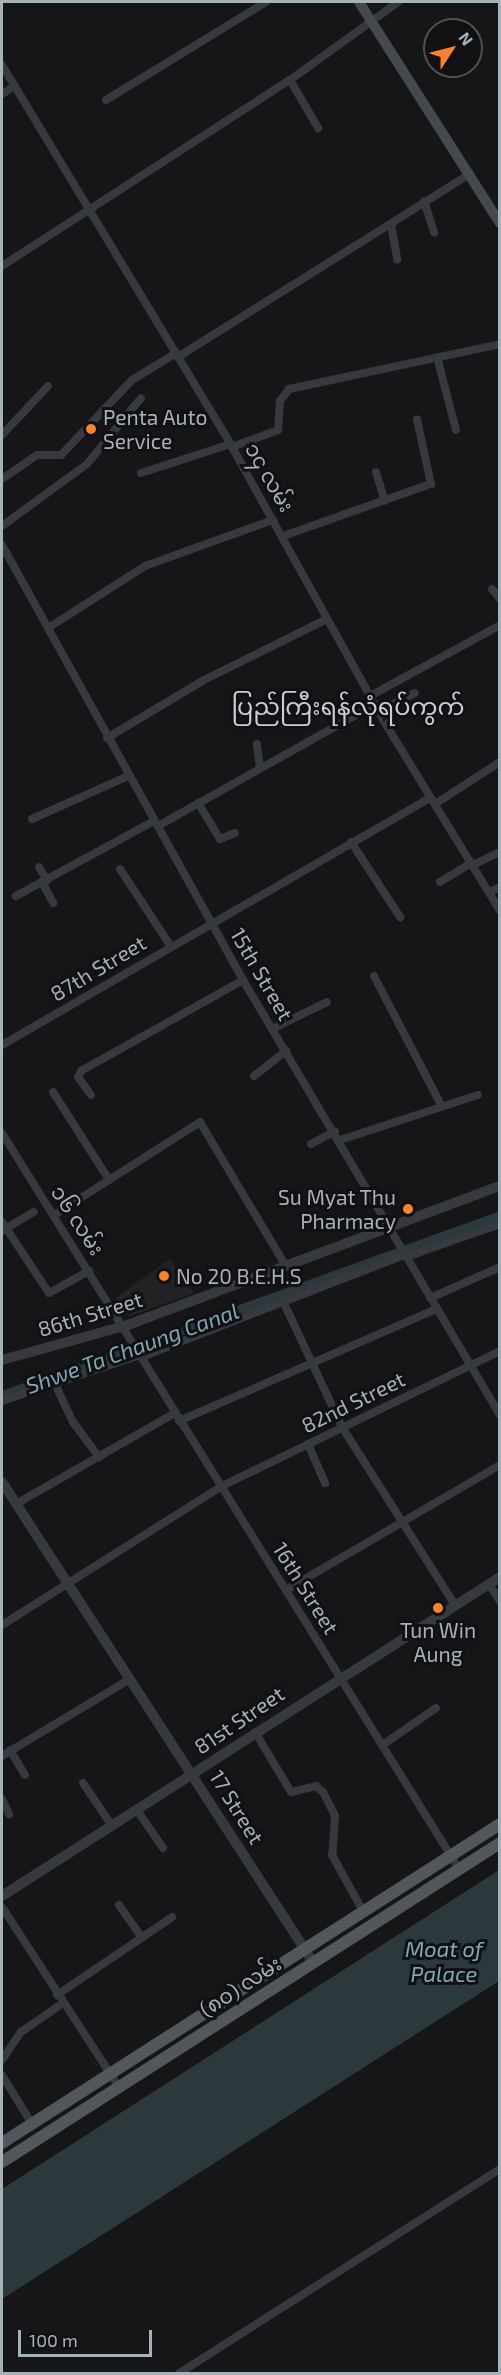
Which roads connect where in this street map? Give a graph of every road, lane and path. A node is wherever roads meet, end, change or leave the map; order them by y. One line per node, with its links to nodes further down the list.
1 (267, 2): 9 (street)
2 (359, 2): 4 (main road)
3 (398, 2): 4 (street)
4 (372, 22): 6 (street); 11 (main road)
5 (2, 64): 7 (street, ၁၄ လမ်း)
6 (290, 80): 10 (street); 13 (street)
7 (15, 86): 8 (street); 13 (street, ၁၄ လမ်း)
8 (2, 94)
9 (106, 100)
10 (318, 128)
11 (470, 174): 12 (street); 14 (main road)
12 (424, 201): 15 (street); 16 (street)
13 (88, 208): 18 (street); 20 (street, ၁၄ လမ်း)
14 (500, 223)
15 (391, 224): 17 (street); 20 (street)
16 (434, 232)
17 (397, 259)
18 (2, 266)
19 (499, 346): 21 (street)
20 (177, 355): 27 (street, ၁၄ လမ်း); 30 (street)
21 (437, 357): 25 (street); 27 (street)
22 (48, 386): 26 (street)
23 (141, 398): 33 (street)
24 (417, 419): 31 (street)
25 (456, 430)
26 (2, 435)
27 (231, 446): 29 (street); 32 (street, ၁၄ လမ်း)
28 (376, 472): 31 (street)
29 (141, 473)
30 (2, 480)
31 (385, 501): 34 (street)
32 (273, 520): 34 (street, ၁၄ လမ်း); 40 (street)
33 (2, 526)
34 (283, 536): 38 (street, ၁၄ လမ်း)
35 (2, 545): 40 (street, 15th Street)
36 (492, 589): 37 (street)
37 (500, 599)
38 (327, 619): 42 (street, ၁၄ လမ်း); 44 (street)
39 (500, 625): 42 (street)
40 (48, 628): 44 (street, 15th Street)
41 (415, 693): 43 (street)
42 (370, 696): 43 (street, ၁၄ လမ်း)
43 (377, 707): 47 (street); 49 (street, ၁၄ လမ်း)
44 (107, 738): 48 (street, 15th Street)
45 (257, 744): 47 (street)
46 (500, 762): 49 (street, 87th Street)
47 (260, 768): 50 (street)
48 (128, 776): 51 (street); 52 (street, 15th Street)
49 (433, 801): 54 (street, 87th Street); 56 (street, ၁၄ လမ်း)
50 (198, 803): 52 (street); 53 (street)
51 (32, 819)
52 (156, 824): 59 (street); 67 (street, 15th Street)
53 (235, 833)
54 (351, 842): 66 (street); 67 (street, 87th Street)
55 (500, 852): 56 (street)
56 (472, 864): 60 (street); 62 (street, ၁၄ လမ်း)
57 (39, 867): 59 (street)
58 (120, 869): 68 (street)
59 (45, 882): 63 (street); 64 (street)
60 (440, 882)
61 (500, 887): 62 (street)
62 (489, 892): 65 (street, ၁၄ လမ်း)
63 (16, 896)
64 (53, 903)
65 (500, 910)
66 (400, 917)
67 (211, 920): 68 (street, 87th Street); 70 (street, 15th Street)
68 (170, 945): 73 (street, 87th Street)
69 (374, 976): 79 (street)
70 (243, 980): 72 (street, 15th Street); 77 (street)
71 (327, 1002): 72 (street)
72 (272, 1029): 74 (street, 15th Street)
73 (2, 1045)
74 (286, 1051): 75 (street); 80 (street, 15th Street)
75 (254, 1076)
76 (53, 1092): 84 (street)
77 (91, 1095)
78 (478, 1095): 79 (street)
79 (440, 1103): 82 (street)
80 (335, 1131): 82 (street, 15th Street); 83 (street)
81 (2, 1133): 87 (street, ၁၆ လမ်း)
82 (340, 1140): 89 (street, 15th Street)
83 (311, 1144)
84 (109, 1180): 87 (street); 92 (street)
85 (500, 1186): 89 (street, 86th Street)
86 (34, 1212): 90 (street)
87 (54, 1215): 94 (street, ၁၆ လမ်း)
88 (500, 1224): 91 (street)
89 (390, 1226): 91 (street, 15th Street); 92 (street, 86th Street)
90 (3, 1227): 94 (street)
91 (405, 1254): 95 (street, 15th Street); 96 (street)
92 (286, 1266): 98 (street, 86th Street)
93 (500, 1268): 95 (street)
94 (89, 1271): 98 (street, ၁၆ လမ်း)
95 (430, 1298): 97 (street, 15th Street)
96 (283, 1301): 100 (street); 102 (street)
97 (436, 1309): 102 (street); 103 (street, 15th Street)
98 (125, 1326): 100 (street, 16th Street); 101 (street, 86th Street)
99 (500, 1350): 103 (street, 82nd Street)
100 (143, 1354): 104 (street); 107 (street, 16th Street)
101 (2, 1360)
102 (311, 1363): 107 (street); 108 (street)
103 (469, 1365): 106 (street, 15th Street); 108 (street, 82nd Street)
104 (54, 1384): 105 (street); 110 (street)
105 (2, 1401)
106 (500, 1415)
107 (177, 1417): 110 (street); 114 (street, 16th Street)
108 (342, 1427): 109 (street, 82nd Street); 116 (street)
109 (308, 1444): 113 (street); 114 (street, 82nd Street)
110 (99, 1457): 115 (street)
111 (500, 1465): 116 (street)
112 (2, 1482): 115 (street, 17 Street)
113 (326, 1483)
114 (222, 1486): 118 (street, 82nd Street); 120 (street, 16th Street)
115 (16, 1504): 118 (street, 17 Street)
116 (400, 1523): 120 (street); 122 (street)
117 (500, 1577): 119 (street, 81st Street)
118 (68, 1583): 123 (street); 125 (street, 17 Street)
119 (489, 1584): 121 (street); 122 (street, 81st Street)
120 (286, 1590): 124 (street, 16th Street)
121 (500, 1601)
122 (455, 1605): 124 (street, 81st Street)
123 (2, 1625)
124 (340, 1677): 127 (street, 81st Street); 128 (street, 16th Street)
125 (130, 1679): 129 (street); 131 (street, 17 Street)
126 (435, 1708): 128 (street)
127 (255, 1732): 131 (street, 81st Street); 146 (street)
128 (384, 1744): 141 (street, 16th Street)
129 (10, 1750): 130 (street); 132 (street)
130 (2, 1756)
131 (194, 1774): 135 (street, 81st Street); 149 (street, 17 Street)
132 (25, 1775)
133 (83, 1783): 138 (street)
134 (2, 1799): 136 (street)
135 (137, 1810): 138 (street, 81st Street); 140 (street)
136 (9, 1814)
137 (500, 1824): 141 (main road, (၈၀) လမ်း)
138 (112, 1826): 143 (street, 81st Street)
139 (500, 1843): 142 (main road, (၈၀) လမ်း)
140 (164, 1848)
141 (451, 1856): 142 (street, 16th Street); 146 (main road, (၈၀) လမ်း)
142 (459, 1869): 150 (main road, (၈၀) လမ်း)
143 (2, 1896)
144 (119, 1905): 148 (street)
145 (2, 1907): 151 (street)
146 (364, 1913): 149 (main road, (၈၀) လမ်း)
147 (172, 1917): 148 (street)
148 (141, 1937): 151 (street)
149 (304, 1950): 150 (street, 17 Street); 154 (main road, (၈၀) လမ်း)
150 (313, 1962): 156 (main road, (၈၀) လမ်း)
151 (57, 1995): 152 (street)
152 (63, 2003): 153 (street); 154 (street)
153 (2, 2060)
154 (111, 2074): 156 (street); 157 (main road, (၈၀) လမ်း)
155 (2, 2075): 157 (street)
156 (119, 2087): 159 (main road, (၈၀) လမ်း)
157 (32, 2124): 158 (main road, (၈၀) လမ်း)
158 (2, 2144)
159 (2, 2162)
160 (500, 2169): 161 (street)
161 (178, 2373)

